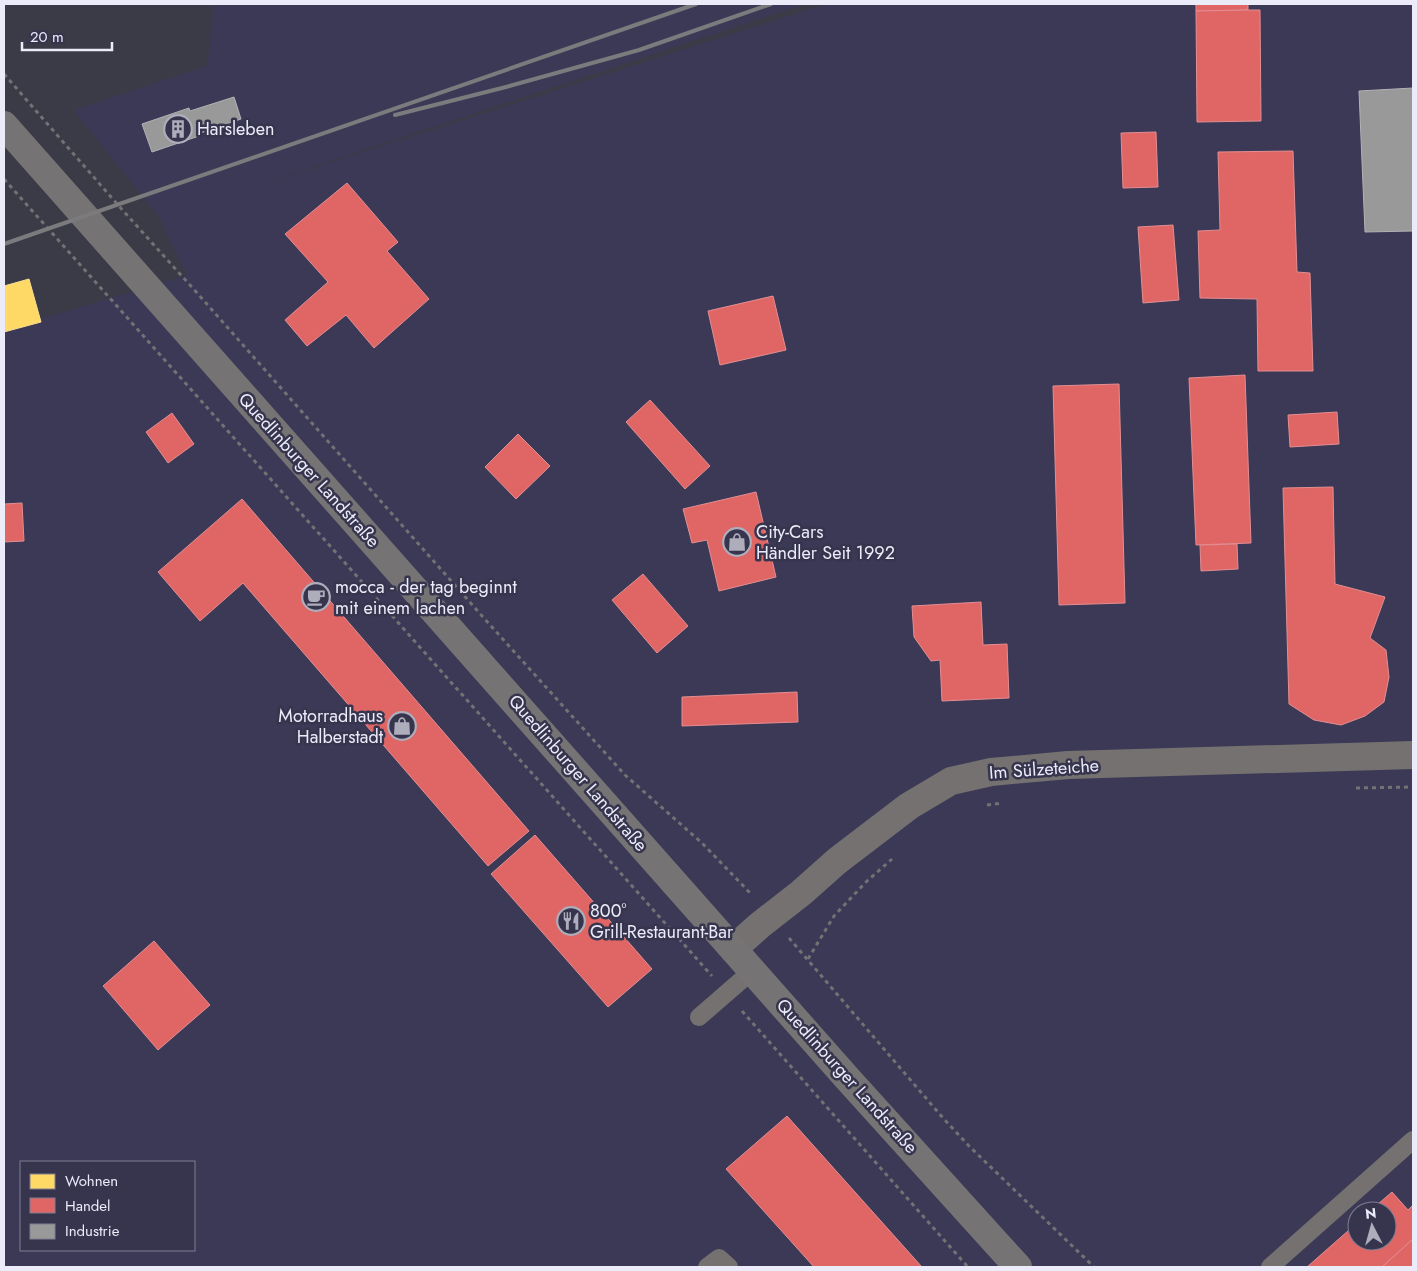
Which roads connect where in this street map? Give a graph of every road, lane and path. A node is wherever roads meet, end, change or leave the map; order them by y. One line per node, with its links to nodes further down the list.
1 (4, 74): 10 (path)
2 (4, 125): 11 (main road, Quedlinburger Landstraße)
3 (4, 179): 14 (path)
4 (1413, 755): 10 (street, Im Sülzeteiche)
5 (1413, 787): 6 (path)
6 (1356, 788)
7 (1012, 801): 8 (path)
8 (984, 806)
9 (893, 858): 12 (path)
10 (771, 917): 11 (street, Im Sülzeteiche); 12 (path)
11 (733, 949): 13 (main road, Quedlinburger Landstraße)
12 (808, 959): 21 (path)
13 (752, 971): 14 (lane); 20 (main road, Quedlinburger Landstraße)
14 (728, 993): 15 (lane); 19 (path)
15 (700, 1017)
16 (1413, 1140): 22 (lane)
17 (707, 1267): 18 (lane)
18 (729, 1267)
19 (968, 1267)
20 (1018, 1267)
21 (1094, 1267)
22 (1270, 1267)

